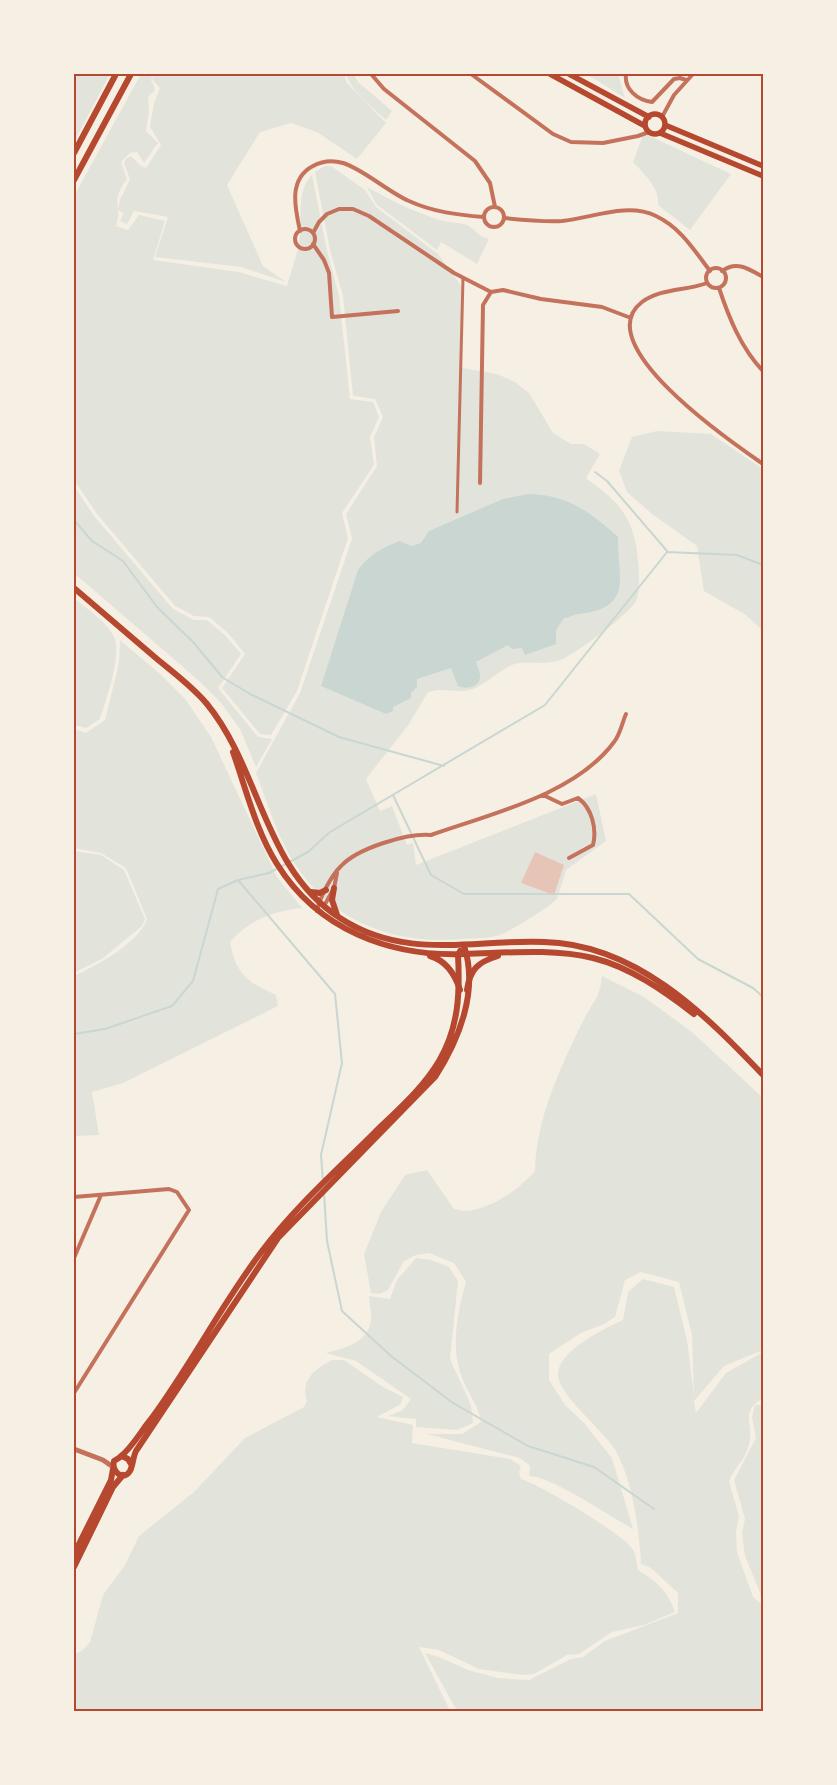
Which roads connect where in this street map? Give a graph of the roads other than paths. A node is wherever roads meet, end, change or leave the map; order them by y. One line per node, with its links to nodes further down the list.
1 (116, 74): 15 (main road)
2 (131, 74): 18 (main road)
3 (371, 74): 19 (street)
4 (471, 74): 13 (street)
5 (550, 74): 13 (main road)
6 (569, 74): 10 (main road)
7 (626, 74): 9 (street)
8 (693, 74): 9 (street)
9 (686, 80): 11 (street)
10 (649, 117): 11 (main road); 13 (main road)
11 (662, 117): 12 (main road)
12 (666, 125): 14 (main road); 16 (main road)
13 (647, 129): 14 (main road)
14 (660, 134): 17 (main road)
15 (74, 153)
16 (763, 166)
17 (763, 176)
18 (74, 180)
19 (495, 207): 20 (street); 21 (street)
20 (484, 217): 21 (street); 22 (street)
21 (504, 218): 25 (street)
22 (300, 231): 23 (street); 24 (street)
23 (313, 233): 24 (street); 28 (street)
24 (313, 244): 32 (street)
25 (710, 271): 26 (street); 29 (street)
26 (722, 271): 27 (street); 30 (street)
27 (763, 277)
28 (464, 278): 31 (street); 37 (street)
29 (707, 283): 30 (street); 33 (street)
30 (719, 288): 34 (street)
31 (491, 292): 33 (street); 36 (street)
32 (398, 311)
33 (631, 318): 35 (street)
34 (763, 371)
35 (763, 464)
36 (480, 483)
37 (457, 512)
38 (74, 588): 40 (main road)
39 (626, 714): 41 (street)
40 (227, 734): 46 (main road); 48 (main road)
41 (542, 795): 42 (street); 43 (street)
42 (569, 858)
43 (338, 871): 44 (street); 45 (street)
44 (334, 888): 47 (street); 49 (main road)
45 (326, 890): 46 (main road); 47 (street)
46 (309, 892): 47 (main road)
47 (321, 904): 48 (street); 49 (main road)
48 (317, 911): 51 (main road)
49 (339, 918): 50 (main road)
50 (464, 946): 53 (main road); 54 (main road); 56 (main road)
51 (419, 953): 53 (main road); 55 (main road)
52 (508, 953): 54 (main road); 55 (main road); 56 (main road)
53 (458, 954): 54 (main road); 55 (main road)
54 (466, 954): 55 (main road)
55 (464, 990): 63 (main road); 65 (main road)
56 (735, 1045): 57 (main road)
57 (763, 1075)
58 (101, 1195): 59 (street); 60 (street); 61 (street)
59 (74, 1197)
60 (74, 1258)
61 (74, 1394)
62 (74, 1449): 64 (street)
63 (118, 1458): 64 (street); 65 (main road); 66 (main road)
64 (103, 1460): 66 (street)
65 (131, 1464): 67 (main road)
66 (113, 1468): 67 (main road); 68 (main road)
67 (123, 1475): 69 (main road)
68 (74, 1554)
69 (74, 1567)

